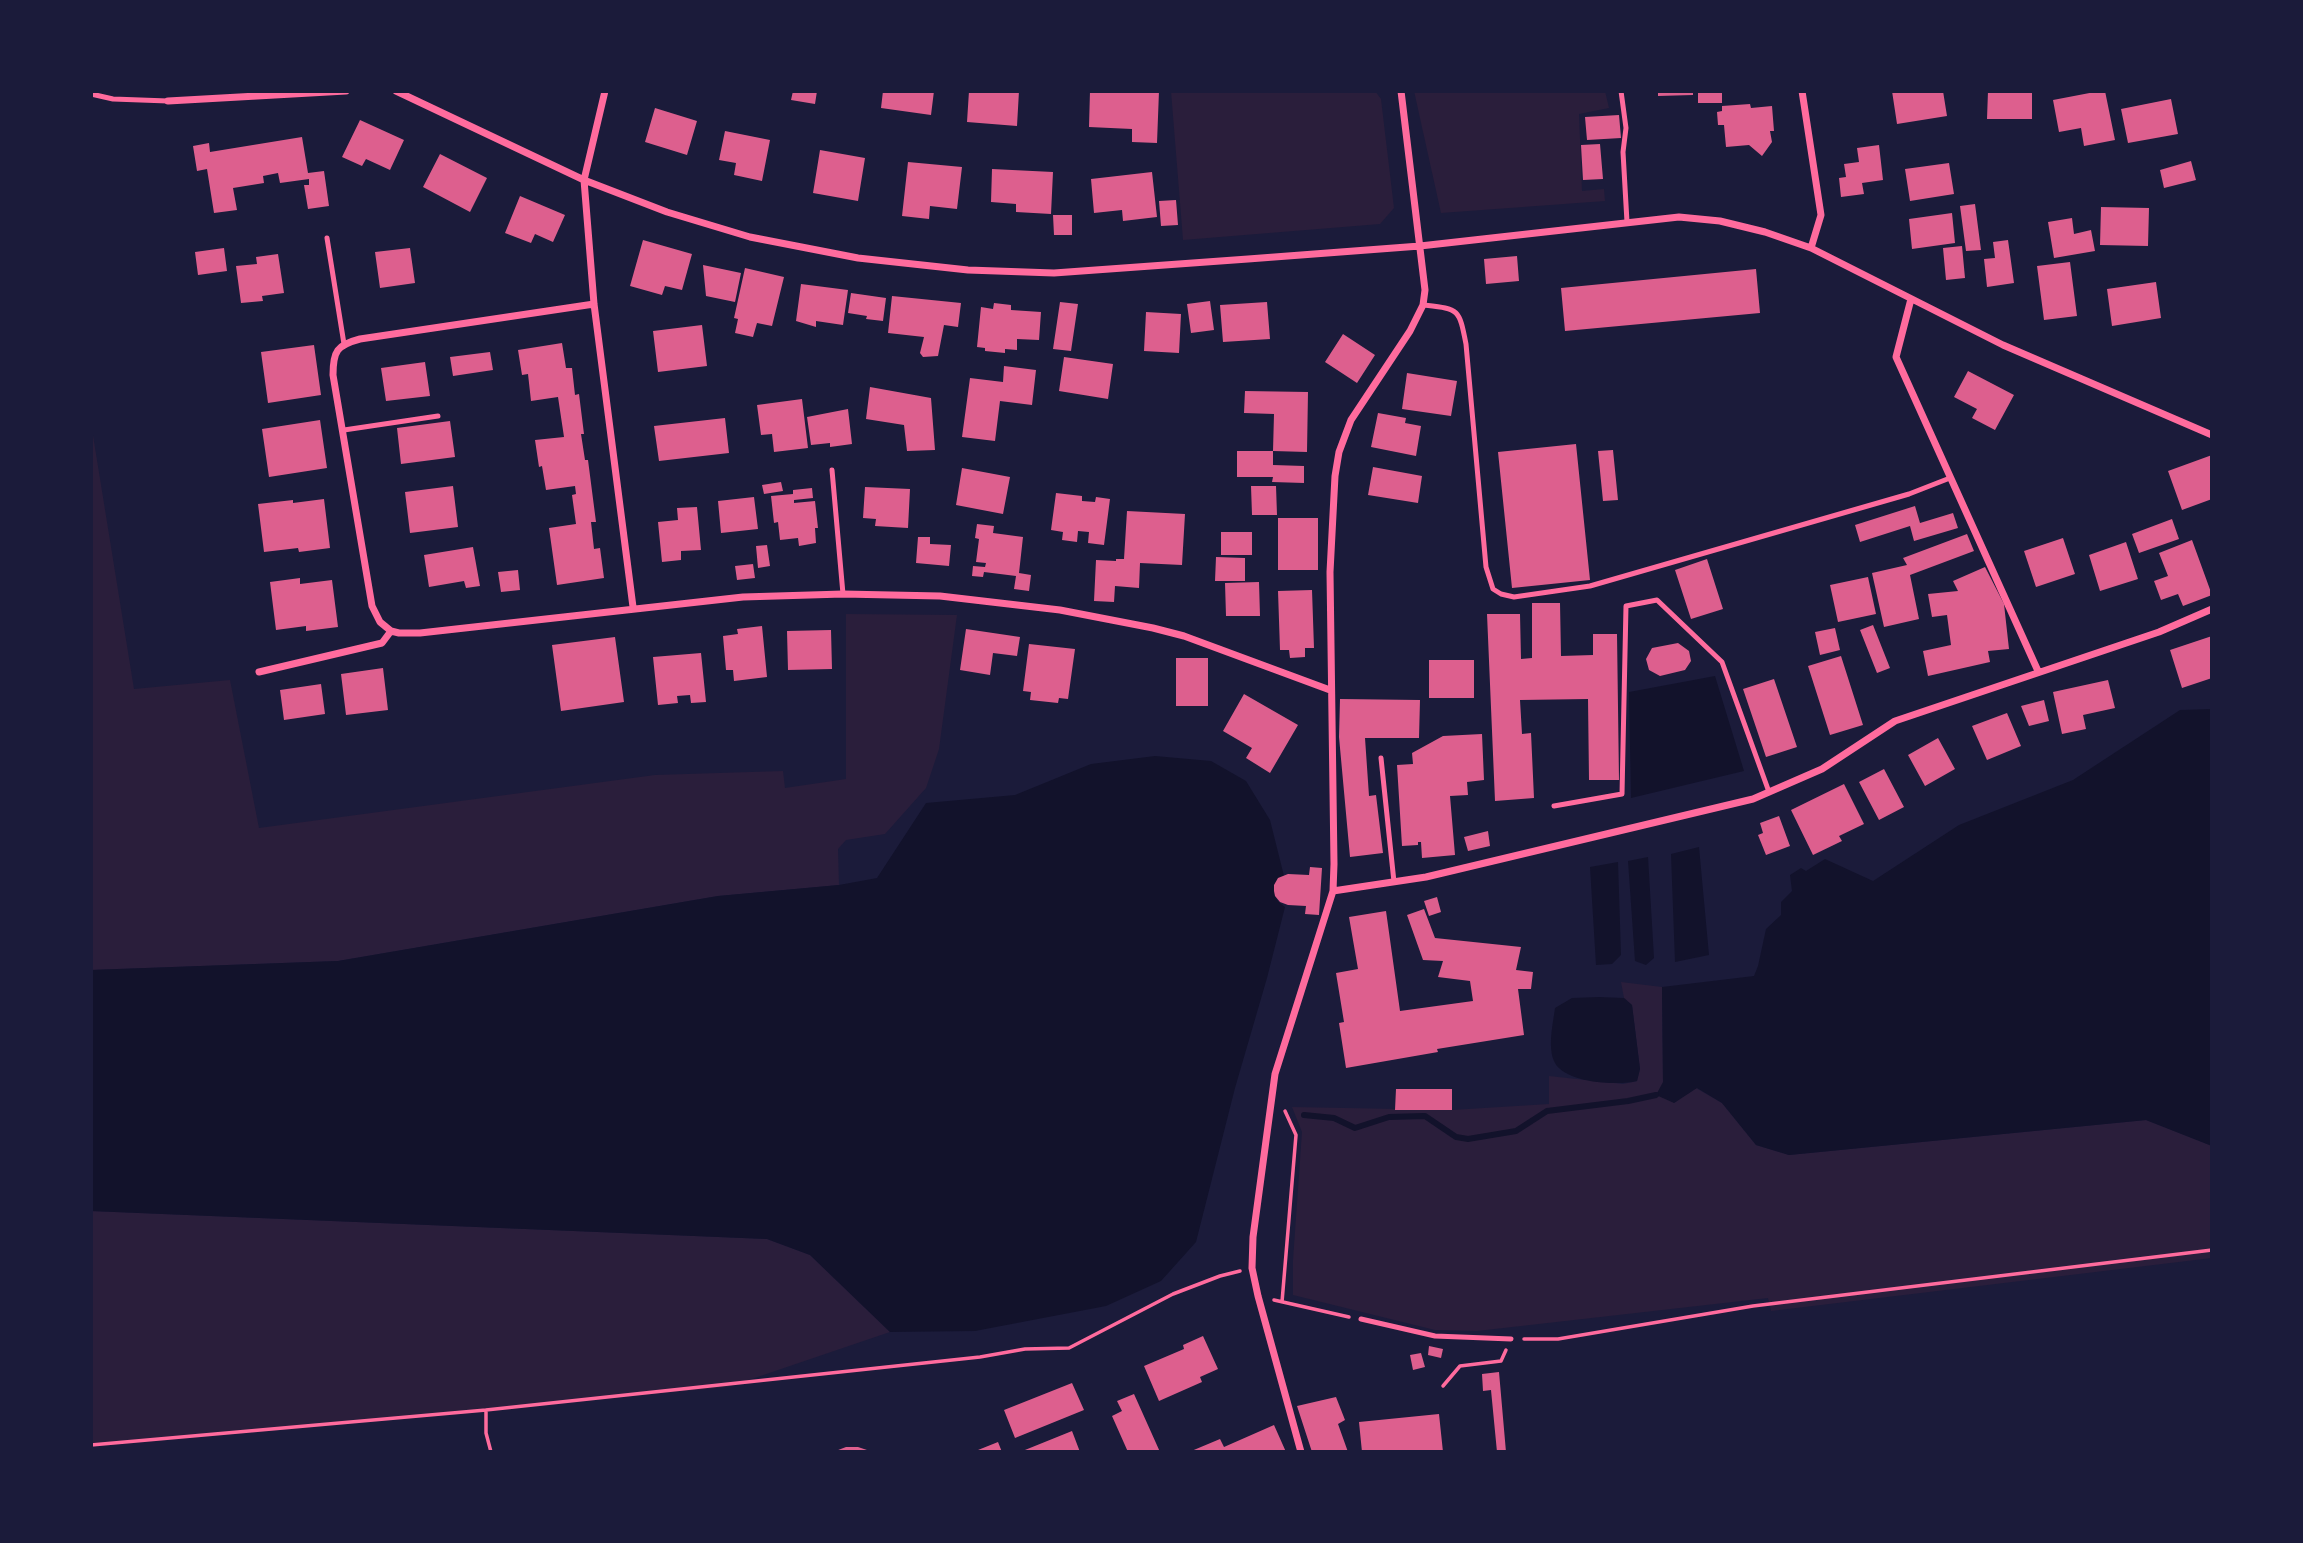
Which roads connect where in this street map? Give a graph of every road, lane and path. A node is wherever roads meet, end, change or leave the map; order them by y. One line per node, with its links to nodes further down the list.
1 (346, 91): 8 (street)
2 (396, 91): 9 (street)
3 (606, 91): 9 (street)
4 (1401, 91): 12 (street)
5 (1621, 91): 10 (lane)
6 (1802, 91): 13 (street)
7 (91, 94): 8 (lane)
8 (168, 101)
9 (584, 180): 12 (street); 15 (street)
10 (1627, 222): 12 (street); 13 (street)
11 (327, 239): 17 (lane)
12 (1420, 246): 16 (street)
13 (1811, 248): 14 (street)
14 (1911, 299): 20 (street); 22 (street)
15 (594, 304): 17 (street); 24 (street)
16 (1423, 305): 22 (lane); 29 (street)
17 (344, 344): 19 (street)
18 (438, 415): 19 (lane)
19 (344, 430): 26 (street)
20 (2212, 435)
21 (832, 470): 23 (lane)
22 (1950, 478): 27 (street)
23 (843, 594): 24 (street); 29 (street)
24 (633, 607): 26 (street)
25 (2212, 609): 27 (street)
26 (391, 631): 28 (street)
27 (2038, 671): 31 (street)
28 (259, 672)
29 (1330, 690): 34 (street)
30 (1381, 758): 33 (lane)
31 (1769, 792): 32 (lane); 33 (street)
32 (1554, 806)
33 (1394, 881): 34 (street)
34 (1333, 891): 37 (street)
35 (1280, 1101): 39 (path)
36 (2212, 1250): 41 (path)
37 (1252, 1268): 38 (street); 44 (path)
38 (1258, 1296): 39 (path); 47 (street)
39 (1282, 1302): 40 (path)
40 (1361, 1319): 41 (lane)
41 (1511, 1339)
42 (1501, 1361): 43 (path)
43 (1443, 1386)
44 (486, 1410): 45 (path); 46 (path)
45 (91, 1445)
46 (491, 1452)
47 (1301, 1452)

